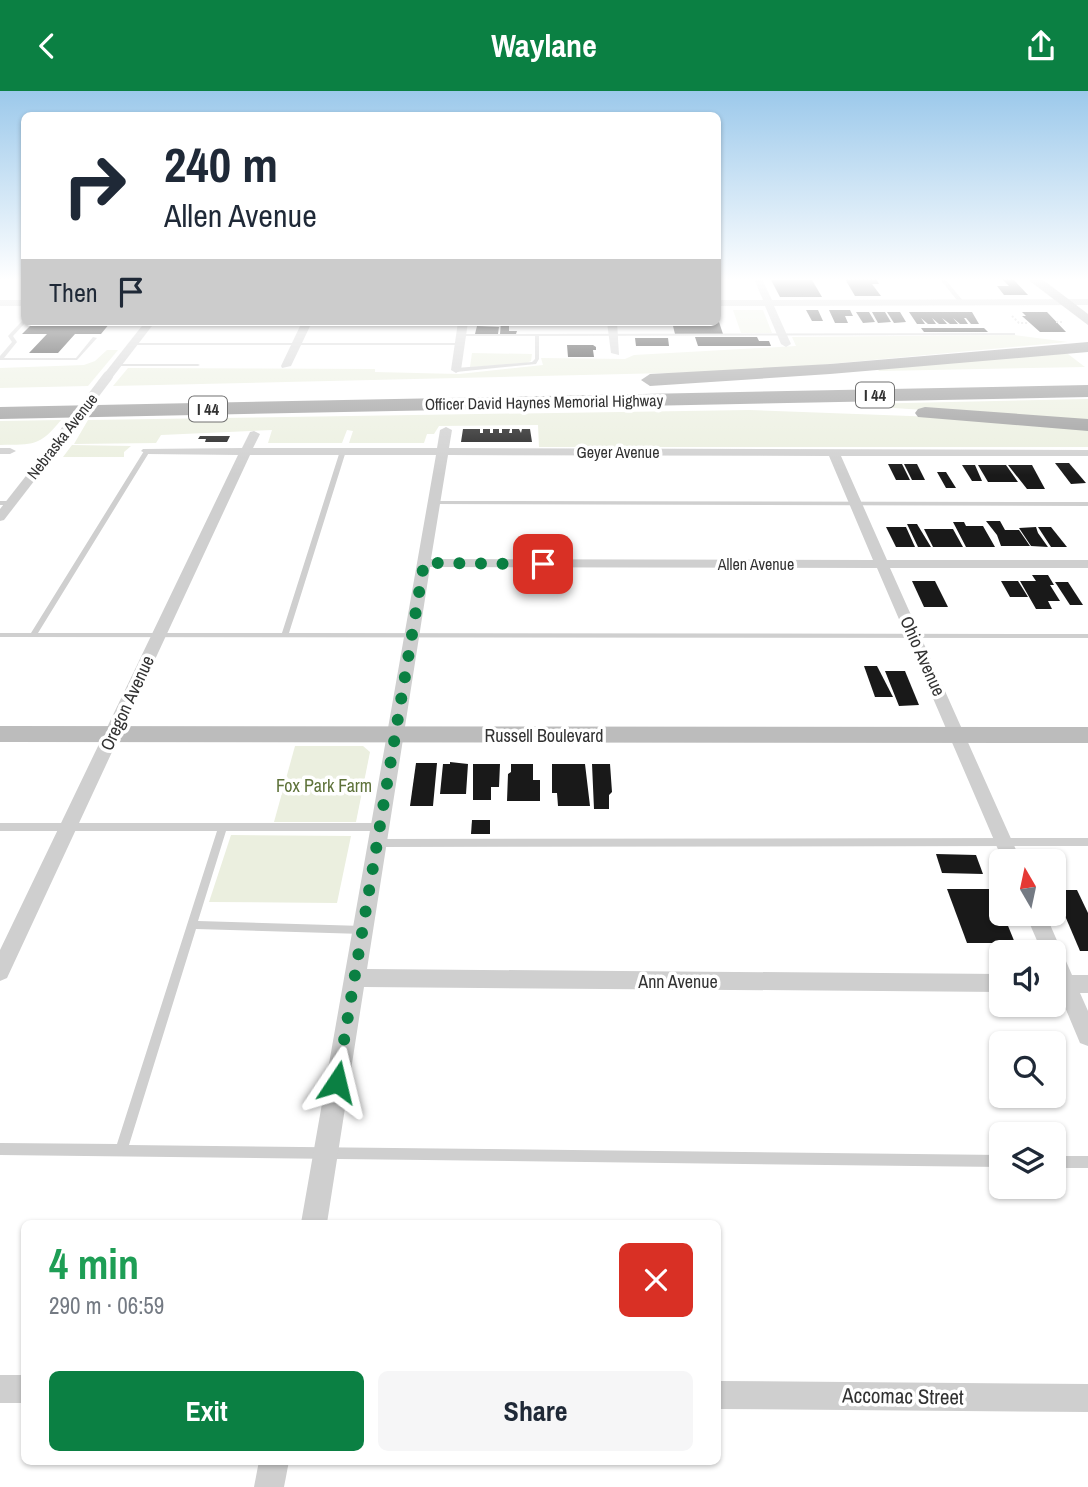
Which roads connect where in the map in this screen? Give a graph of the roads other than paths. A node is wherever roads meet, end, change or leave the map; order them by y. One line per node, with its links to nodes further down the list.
1 (13, 344): 12 (lane)
2 (90, 344): 12 (lane)
3 (132, 344): 13 (street, Nebraska Avenue)
4 (296, 344): 15 (street)
5 (460, 344): 16 (street)
6 (537, 344): 16 (lane)
7 (615, 344): 11 (street)
8 (1069, 344): 10 (highway)
9 (1088, 347): 10 (highway)
10 (1056, 350): 18 (highway)
11 (616, 353)
12 (0, 359)
13 (116, 365): 14 (lane); 32 (street, Nebraska Avenue, bridge)
14 (198, 365)
15 (286, 366)
16 (456, 370)
17 (1088, 375): 18 (highway, Officer David Haynes Memorial Highway / I 44)
18 (613, 384): 20 (highway, Officer David Haynes Memorial Highway / I 44)
19 (1088, 391): 21 (highway, Officer David Haynes Memorial Highway / I 44)
20 (0, 397)
21 (662, 400): 22 (highway, Officer David Haynes Memorial Highway / I 44); 23 (highway)
22 (0, 413)
23 (1088, 425)
24 (446, 430): 29 (street)
25 (254, 434): 27 (street, Oregon Avenue)
26 (147, 451): 27 (street, Geyer Avenue); 41 (lane)
27 (246, 451): 28 (street, Geyer Avenue); 42 (street, Oregon Avenue)
28 (343, 451): 29 (street, Geyer Avenue); 43 (lane)
29 (442, 451): 30 (street, Geyer Avenue); 33 (street)
30 (832, 452): 31 (street, Geyer Avenue); 34 (street, Ohio Avenue)
31 (1088, 453)
32 (5, 503): 36 (street, Nebraska Avenue)
33 (433, 503): 34 (lane); 37 (street)
34 (855, 504): 35 (lane); 38 (street, Ohio Avenue)
35 (1088, 504)
36 (0, 517)
37 (424, 563): 38 (street, Allen Avenue); 44 (street)
38 (882, 564): 39 (street, Allen Avenue); 45 (street, Ohio Avenue)
39 (1088, 564)
40 (0, 635): 41 (lane)
41 (33, 635): 42 (lane)
42 (159, 635): 43 (lane); 49 (street, Oregon Avenue)
43 (285, 635): 44 (lane)
44 (412, 635): 45 (lane); 50 (street)
45 (914, 636): 46 (lane); 51 (street, Ohio Avenue)
46 (1088, 636)
47 (0, 721): 49 (main road, Russell Boulevard)
48 (1088, 721): 51 (main road, Russell Boulevard)
49 (116, 727): 50 (main road, Russell Boulevard); 52 (main road, Russell Boulevard); 55 (street, Oregon Avenue)
50 (397, 728): 51 (main road, Russell Boulevard); 57 (street)
51 (954, 728): 53 (main road, Russell Boulevard); 58 (street, Ohio Avenue)
52 (0, 734)
53 (1088, 736)
54 (0, 827): 55 (lane)
55 (68, 827): 56 (lane); 63 (street, Oregon Avenue)
56 (223, 827): 57 (lane); 61 (lane)
57 (379, 835): 58 (lane); 62 (street)
58 (1003, 841): 59 (lane); 60 (street, Ohio Avenue)
59 (1088, 842)
60 (1007, 849)
61 (192, 925): 62 (lane); 71 (lane)
62 (363, 930): 64 (street)
63 (0, 972)
64 (355, 978): 65 (street, Ann Avenue); 72 (street)
65 (989, 983)
66 (1066, 984): 67 (street)
67 (1088, 984)
68 (1066, 997): 69 (street)
69 (1088, 1036)
70 (0, 1149): 71 (lane)
71 (121, 1150): 72 (lane)
72 (325, 1153): 73 (lane); 76 (street)
73 (989, 1161)
74 (1066, 1161): 75 (lane)
75 (1088, 1162)
76 (314, 1220)
77 (0, 1389): 78 (street)
78 (21, 1389)
79 (721, 1395): 80 (street, Accomac Street)
80 (1088, 1398)
81 (273, 1465): 82 (street)
82 (270, 1487)

